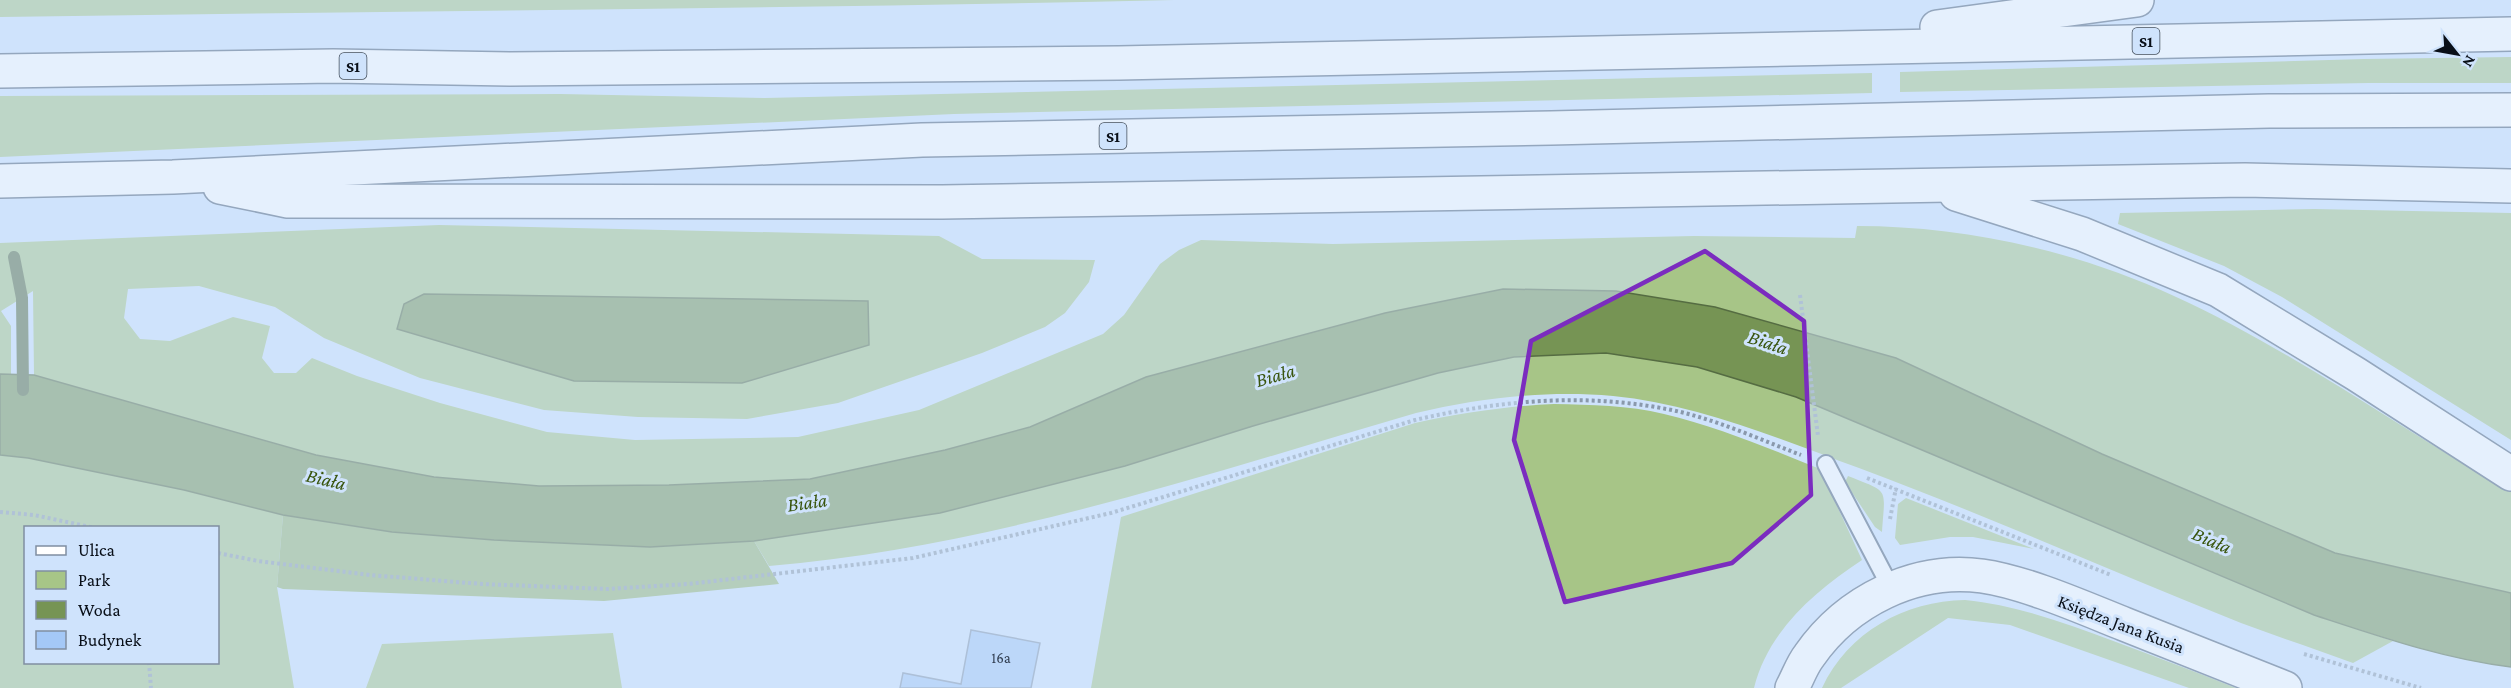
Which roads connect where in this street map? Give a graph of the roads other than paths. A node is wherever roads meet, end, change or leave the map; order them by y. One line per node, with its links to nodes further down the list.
1 (2137, 0): 3 (main road)
2 (2511, 34): 3 (main road, S1)
3 (1781, 49): 4 (main road, S1)
4 (0, 71)
5 (2511, 110): 6 (main road, S1)
6 (173, 177): 7 (main road, S1); 8 (main road)
7 (0, 181)
8 (1929, 185): 9 (main road); 11 (main road)
9 (2511, 186)
10 (1826, 464): 12 (lane)
11 (2511, 474)
12 (1891, 588): 13 (main road, Księdza Jana Kusia); 14 (main road, Księdza Jana Kusia)
13 (1792, 688)
14 (2285, 688)

